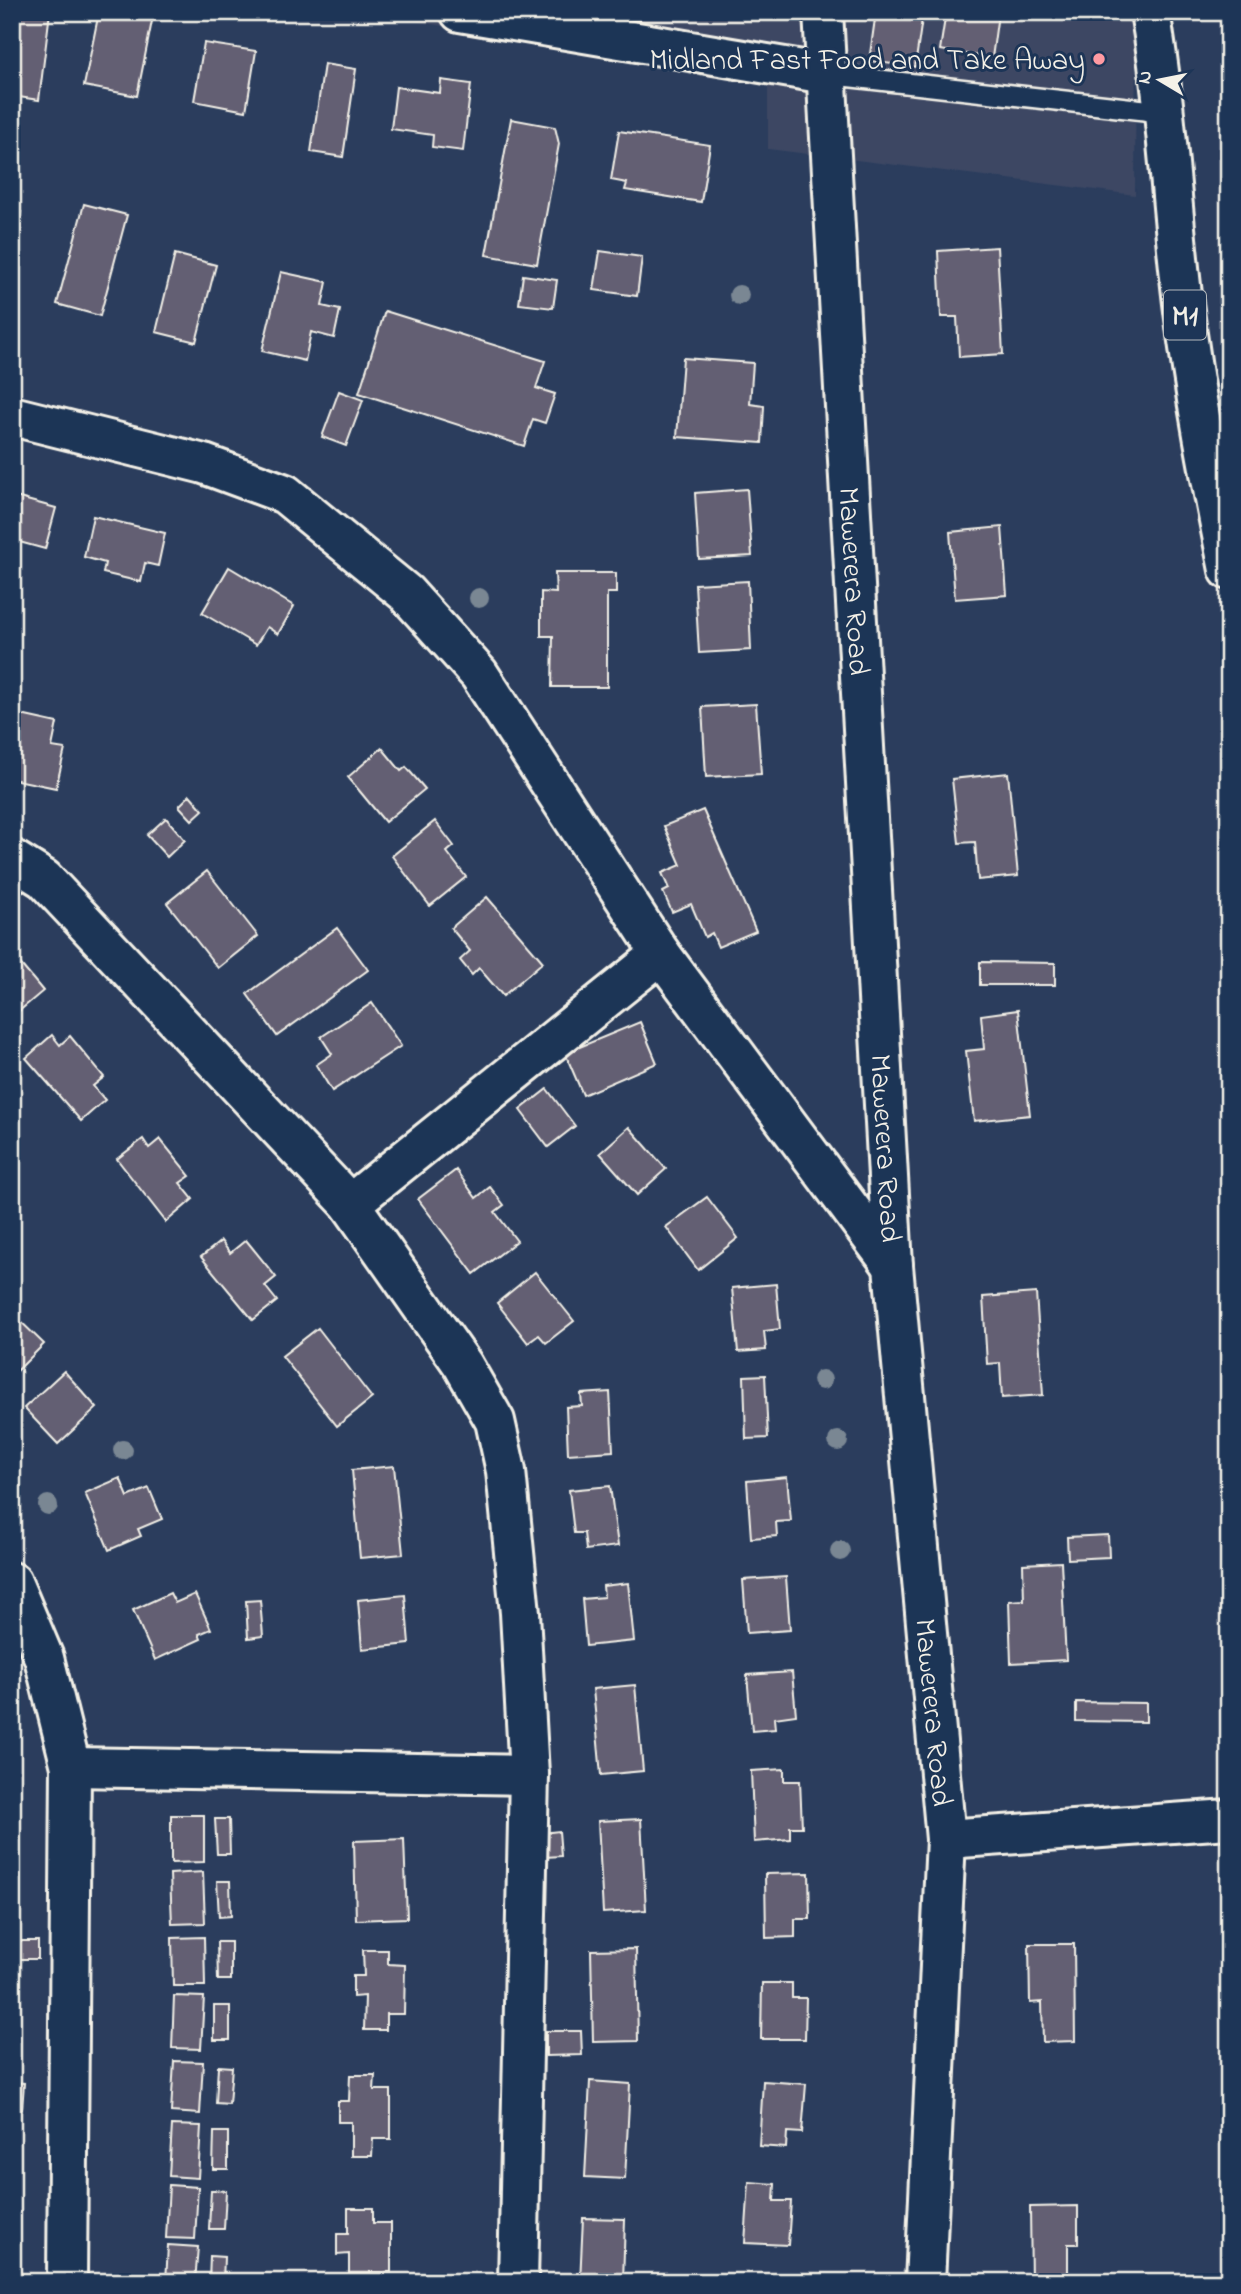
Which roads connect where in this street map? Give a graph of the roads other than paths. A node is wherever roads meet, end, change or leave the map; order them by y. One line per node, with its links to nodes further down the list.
1 (460, 12): 6 (main road)
2 (822, 12): 6 (main road, Mawerera Road)
3 (1150, 12): 5 (main road, M1)
4 (1171, 12): 5 (main road, M1)
5 (1158, 57): 7 (main road, M1)
6 (826, 74): 7 (lane); 13 (main road, Mawerera Road)
7 (1163, 112): 9 (main road, M1)
8 (12, 416): 11 (main road)
9 (1229, 570)
10 (12, 859): 12 (main road)
11 (661, 954): 12 (main road); 13 (main road)
12 (350, 1204): 16 (main road)
13 (893, 1266): 18 (main road, Mawerera Road)
14 (12, 1582): 15 (main road)
15 (71, 1767): 16 (main road); 19 (main road)
16 (529, 1775): 20 (main road)
17 (1229, 1819): 18 (main road)
18 (946, 1839): 21 (main road, Mawerera Road)
19 (67, 2282)
20 (518, 2282)
21 (925, 2282)

